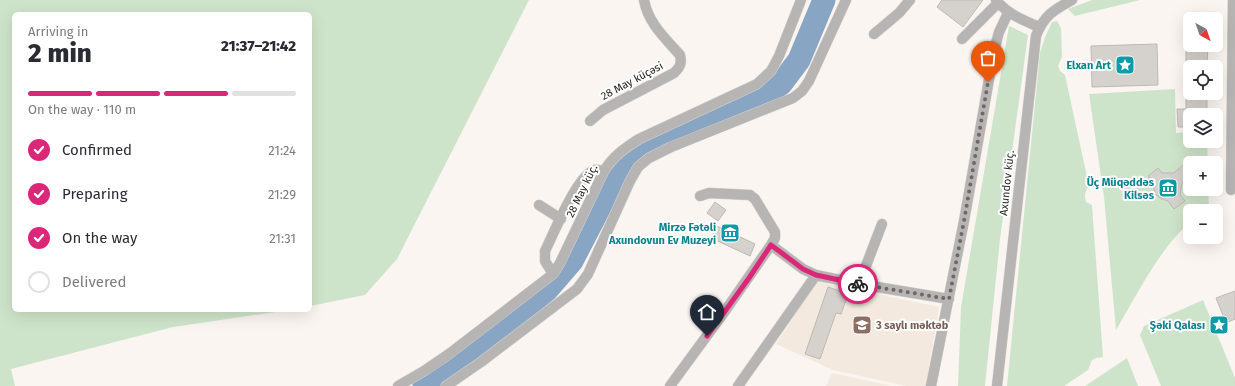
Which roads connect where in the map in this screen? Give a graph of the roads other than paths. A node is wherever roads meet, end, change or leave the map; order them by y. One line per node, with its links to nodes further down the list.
1 (644, 0): 12 (street, 28 May küçəsi)
2 (801, 0): 13 (street, 28 May küç.)
3 (846, 0): 25 (street)
4 (910, 0): 10 (street)
5 (1072, 0): 9 (street, Axundov küç.)
6 (1233, 0): 14 (street)
7 (997, 2): 8 (street); 11 (street)
8 (1008, 12): 9 (street); 23 (street)
9 (1039, 27): 29 (street, Axundov küç.)
10 (874, 34)
11 (962, 39)
12 (590, 121)
13 (604, 171): 17 (street); 20 (street, 28 May küç.)
14 (1231, 190)
15 (700, 196): 19 (street)
16 (539, 205): 17 (street)
17 (561, 219): 20 (street)
18 (882, 224): 22 (street)
19 (771, 245): 21 (street); 26 (street)
20 (553, 274): 24 (street, 28 May küç.)
21 (816, 275): 22 (street); 27 (street)
22 (859, 284): 23 (street)
23 (949, 299): 28 (street)
24 (398, 386)
25 (446, 386)
26 (670, 386)
27 (738, 386)
28 (931, 386)
29 (997, 386)

